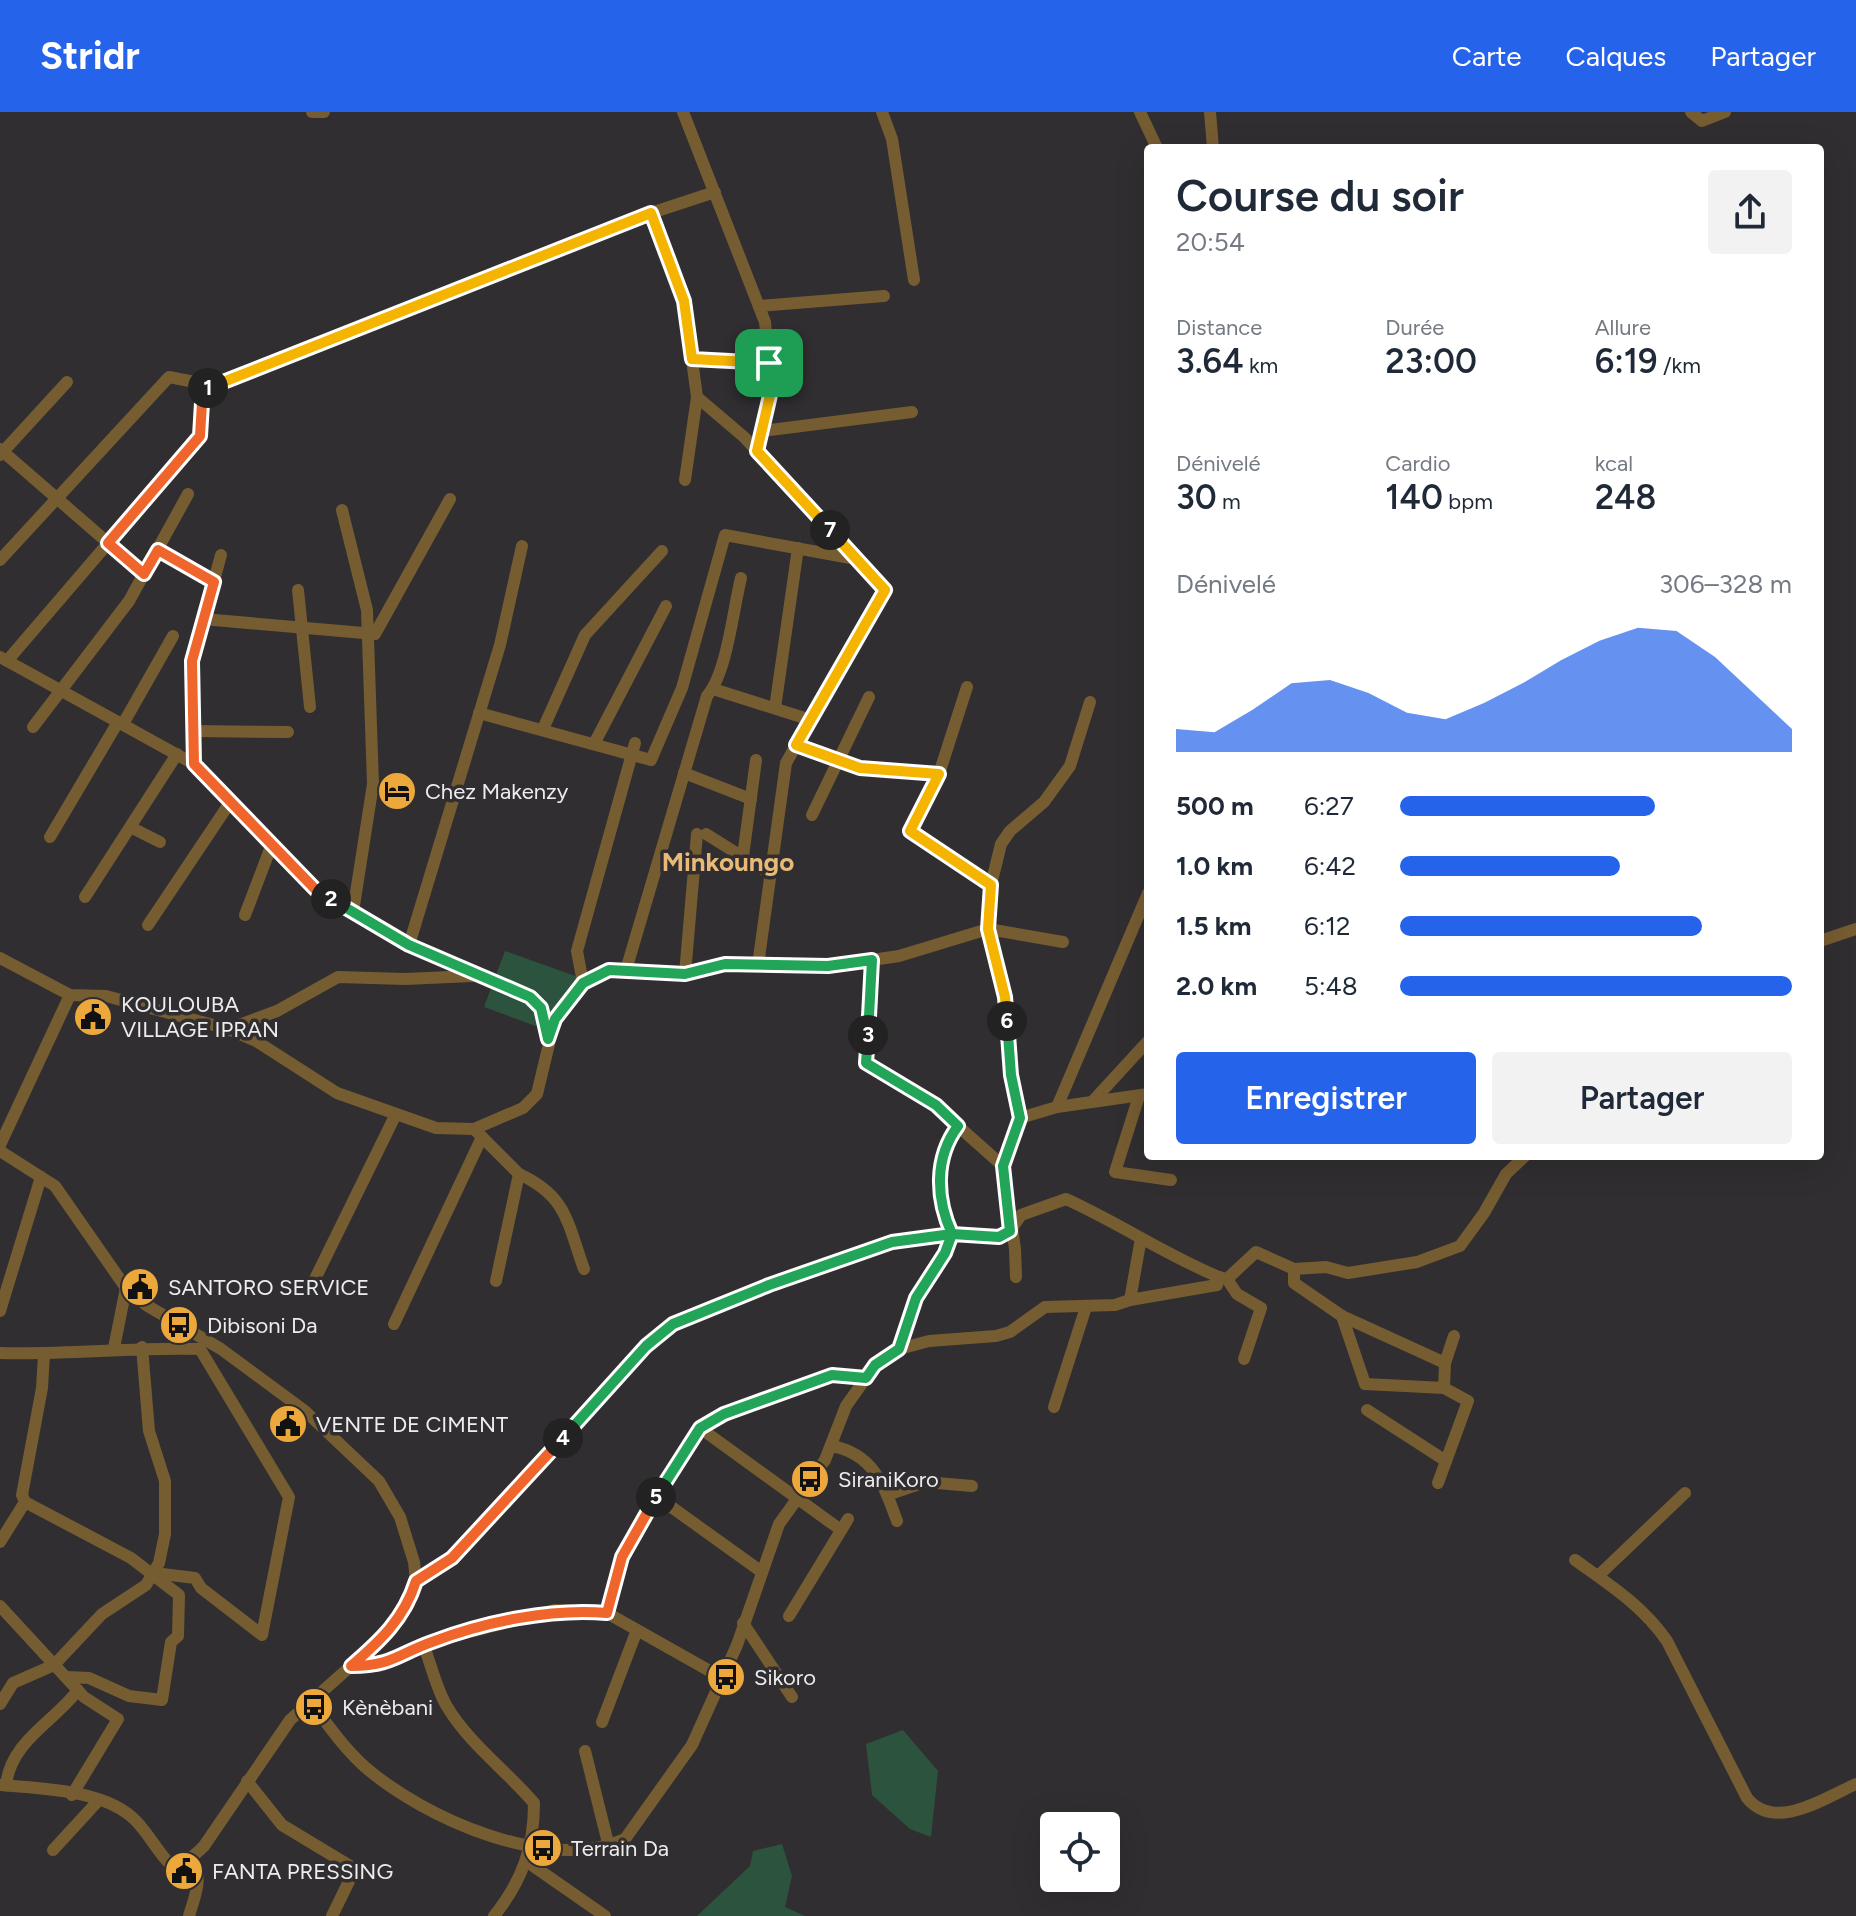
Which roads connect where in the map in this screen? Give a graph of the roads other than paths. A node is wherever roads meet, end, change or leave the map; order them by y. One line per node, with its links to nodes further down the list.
1 (312, 112): 2 (street)
2 (324, 112)
3 (683, 112): 11 (street)
4 (882, 112): 13 (street)
5 (1140, 112): 9 (street)
6 (1210, 112): 10 (street)
7 (1691, 112): 8 (street)
8 (1725, 112)
9 (1155, 144)
10 (1213, 144)
11 (715, 192): 12 (street); 15 (street)
12 (651, 213): 16 (street); 19 (street)
13 (914, 280)
14 (884, 296): 15 (street)
15 (759, 306): 17 (street)
16 (692, 359): 17 (street); 20 (street)
17 (769, 363): 22 (street)
18 (67, 382): 24 (street)
19 (210, 385): 27 (street); 30 (street)
20 (697, 397): 23 (street); 25 (street)
21 (912, 412): 22 (street)
22 (762, 431): 23 (street)
23 (757, 451): 36 (street)
24 (1, 452): 27 (street)
25 (685, 480)
26 (188, 494): 33 (street)
27 (56, 497): 30 (street); 37 (street)
28 (450, 499): 45 (street)
29 (342, 510): 45 (street)
30 (108, 543): 38 (street); 47 (street)
31 (522, 546): 56 (street)
32 (798, 548): 36 (street); 49 (street); 55 (street)
33 (158, 550): 38 (street); 40 (street)
34 (662, 551): 60 (street)
35 (221, 555): 40 (street)
36 (856, 559): 57 (street)
37 (0, 560)
38 (144, 574): 50 (street)
39 (741, 578): 51 (street)
40 (214, 582): 43 (street)
41 (298, 590): 44 (street)
42 (666, 606): 63 (street)
43 (203, 619): 44 (street); 61 (street)
44 (302, 629): 45 (street); 54 (street)
45 (368, 634): 84 (street)
46 (173, 636): 58 (street)
47 (3, 659): 50 (street)
48 (967, 687): 71 (street)
49 (682, 688): 51 (street); 65 (street)
50 (61, 691): 58 (street); 59 (street)
51 (710, 692): 55 (street); 70 (street)
52 (869, 697): 68 (street)
53 (1090, 702): 81 (street)
54 (310, 707)
55 (775, 708): 57 (street)
56 (479, 713): 60 (street); 91 (street)
57 (811, 720): 64 (street)
58 (120, 723): 66 (street); 76 (street)
59 (33, 727)
60 (543, 729): 63 (street)
61 (194, 731): 62 (street); 69 (street)
62 (288, 732)
63 (594, 744): 65 (street)
64 (796, 745): 68 (street); 80 (street)
65 (633, 749): 98 (street)
66 (177, 754): 69 (street); 75 (street)
67 (756, 760): 72 (street)
68 (839, 760): 71 (street); 74 (street)
69 (194, 764): 73 (street)
70 (684, 773): 72 (street); 95 (street)
71 (939, 774): 81 (street)
72 (751, 799): 79 (street)
73 (231, 801): 78 (street); 86 (street)
74 (812, 815)
75 (132, 828): 77 (street); 82 (street)
76 (50, 837)
77 (160, 842)
78 (272, 844): 84 (street); 85 (street)
79 (743, 856): 80 (street); 96 (street)
80 (770, 874): 94 (street)
81 (991, 885): 87 (street)
82 (85, 897)
83 (1144, 902): 105 (street)
84 (353, 912): 91 (street)
85 (245, 915)
86 (148, 925)
87 (988, 929): 90 (street); 93 (street); 107 (street)
88 (1856, 929): 89 (street)
89 (1824, 940)
90 (1063, 942)
91 (409, 945): 97 (street)
92 (0, 958): 99 (street)
93 (872, 960): 94 (street); 108 (street)
94 (758, 965): 96 (street)
95 (626, 970): 96 (street); 98 (street)
96 (685, 974)
97 (476, 976): 100 (street); 101 (street)
98 (583, 983): 101 (street)
99 (70, 995): 100 (street); 110 (street)
100 (228, 1029): 106 (street)
101 (548, 1039): 109 (street)
102 (1144, 1045): 104 (street)
103 (1143, 1095): 104 (street); 116 (street)
104 (1092, 1102): 105 (street)
105 (1057, 1107): 107 (street)
106 (396, 1114): 109 (street); 125 (street)
107 (1020, 1118): 113 (street)
108 (958, 1126): 113 (street); 118 (street)
109 (478, 1133): 114 (street); 131 (street)
110 (0, 1145)
111 (0, 1151): 115 (street)
112 (1521, 1160): 121 (street)
113 (1003, 1166): 117 (street)
114 (519, 1174): 120 (street); 124 (street)
115 (41, 1177): 126 (street); 129 (street)
116 (1171, 1180)
117 (1010, 1231): 118 (street); 119 (street); 122 (street)
118 (952, 1234): 135 (street); 160 (street)
119 (1141, 1238): 123 (street); 127 (street)
120 (584, 1269)
121 (1294, 1269): 123 (street); 130 (street)
122 (1016, 1277)
123 (1223, 1278): 127 (street); 138 (street)
124 (496, 1281)
125 (313, 1283)
126 (126, 1288): 134 (street); 160 (street)
127 (1130, 1300): 128 (street)
128 (1086, 1307): 135 (street); 142 (street)
129 (0, 1311)
130 (1342, 1316): 139 (street); 141 (street)
131 (394, 1324)
132 (1454, 1336): 139 (street)
133 (142, 1347): 134 (street); 158 (street); 158 (street)
134 (114, 1348): 137 (street)
135 (899, 1349): 140 (street)
136 (0, 1353): 137 (street)
137 (44, 1354): 153 (street)
138 (1244, 1359)
139 (1445, 1363): 141 (street)
140 (866, 1378): 144 (street); 145 (street)
141 (1444, 1388): 146 (street)
142 (1054, 1407)
143 (1367, 1410): 146 (street)
144 (700, 1428): 151 (street); 152 (street)
145 (831, 1446): 150 (street); 152 (street)
146 (1446, 1461): 147 (street)
147 (1438, 1483)
148 (972, 1486): 150 (street)
149 (1685, 1493): 159 (street)
150 (887, 1495): 154 (street)
151 (656, 1496): 157 (street); 162 (street)
152 (795, 1498): 157 (street); 163 (street)
153 (25, 1502): 155 (street); 158 (street)
154 (897, 1521)
155 (0, 1542)
156 (1575, 1560): 159 (street)
157 (762, 1572): 164 (street)
158 (154, 1573): 167 (street); 169 (street)
159 (1598, 1576): 180 (street)
160 (416, 1581): 168 (street)
161 (0, 1606): 167 (street)
162 (607, 1613): 165 (street); 166 (street)
163 (789, 1616)
164 (743, 1623): 171 (street); 174 (street)
165 (637, 1630): 171 (street); 177 (street)
166 (424, 1646): 168 (street); 185 (street)
167 (54, 1665): 169 (street); 172 (street)
168 (351, 1666): 175 (street)
169 (67, 1677): 173 (street)
170 (0, 1678): 172 (street)
171 (724, 1679): 184 (street)
172 (13, 1683): 176 (street)
173 (78, 1690): 181 (street); 182 (street)
174 (792, 1697)
175 (310, 1701): 179 (street); 185 (street)
176 (0, 1704)
177 (602, 1722)
178 (585, 1751): 184 (street)
179 (247, 1781): 187 (street); 190 (street)
180 (1856, 1784)
181 (3, 1785): 182 (street)
182 (72, 1795): 183 (street)
183 (98, 1801): 186 (street); 187 (street)
184 (609, 1847): 185 (street)
185 (531, 1848): 188 (street)
186 (53, 1850)
187 (191, 1859): 189 (street)
188 (526, 1861): 191 (street); 192 (street)
189 (189, 1916)
190 (332, 1916)
191 (494, 1916)
192 (605, 1916)

